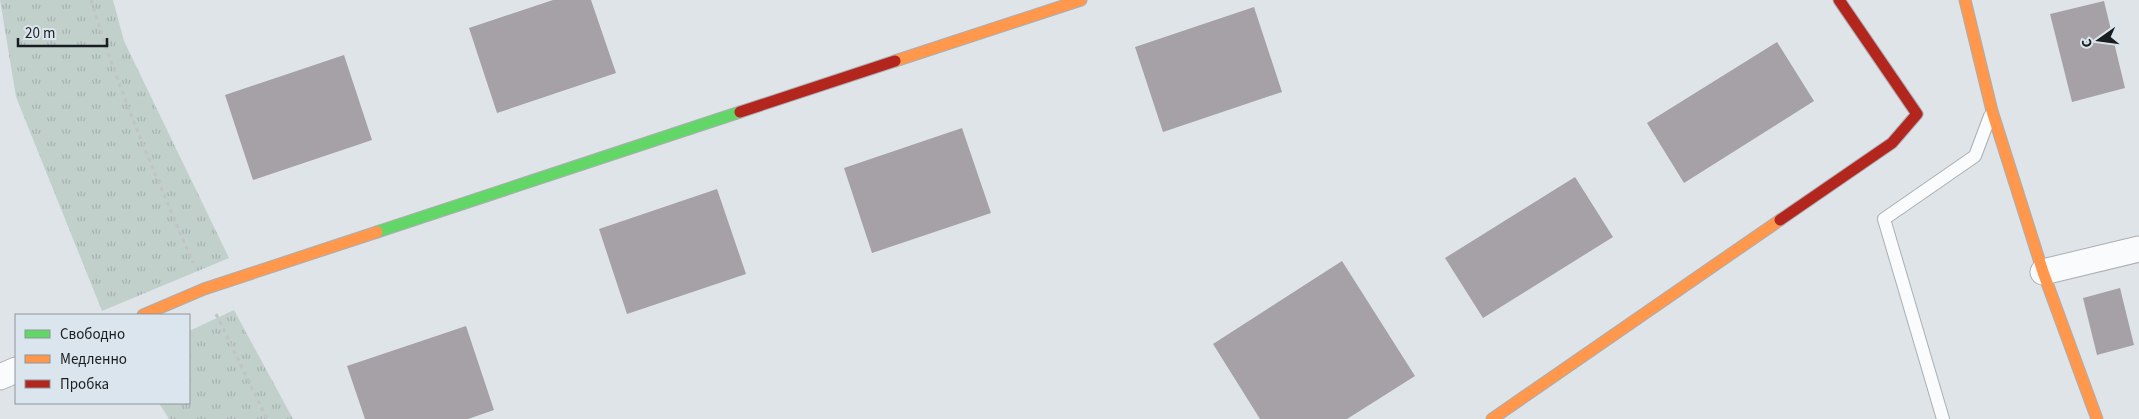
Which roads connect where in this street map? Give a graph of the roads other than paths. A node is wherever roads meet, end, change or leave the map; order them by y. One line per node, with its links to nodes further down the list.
1 (1081, 0): 7 (street)
2 (1839, 0): 10 (street)
3 (1965, 0): 4 (street)
4 (1992, 111): 6 (street); 11 (lane)
5 (2139, 249): 6 (street)
6 (2043, 272): 12 (street)
7 (145, 314)
8 (15, 370): 9 (street)
9 (0, 377)
10 (1492, 419)
11 (1944, 419)
12 (2098, 419)

